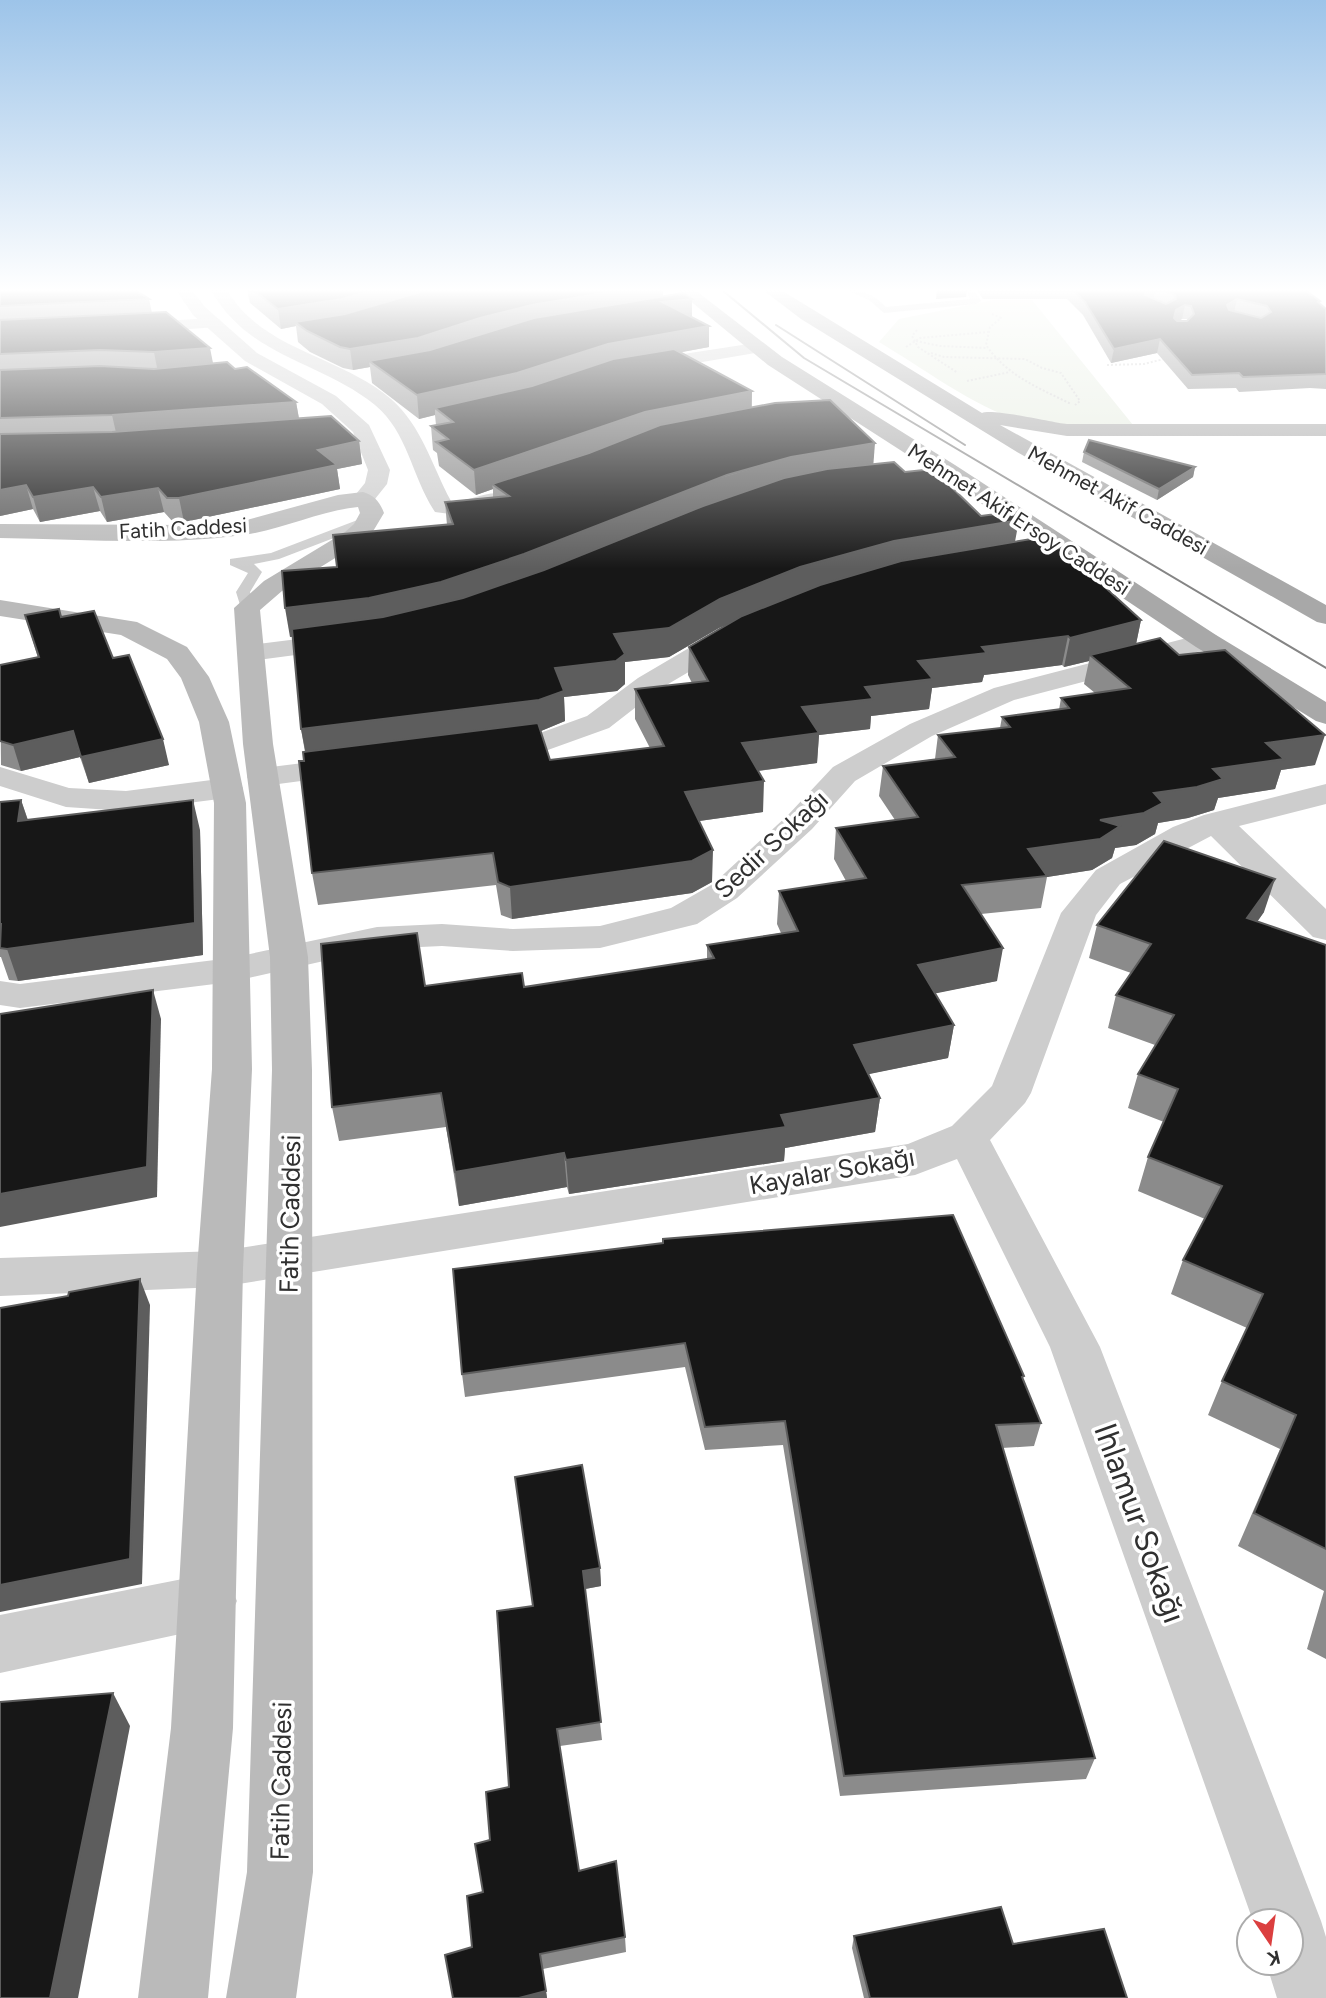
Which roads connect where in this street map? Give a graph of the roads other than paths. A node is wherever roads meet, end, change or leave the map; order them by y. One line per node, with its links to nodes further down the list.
1 (300, 383): 9 (street)
2 (353, 383): 11 (street)
3 (817, 383): 5 (main road, Mehmet Akif Ersoy Caddesi)
4 (912, 383): 6 (main road, Mehmet Akif Caddesi)
5 (848, 408): 7 (street); 13 (main road, Mehmet Akif Ersoy Caddesi)
6 (957, 408): 10 (main road); 22 (main road, Mehmet Akif Caddesi)
7 (820, 411)
8 (430, 425): 11 (street)
9 (362, 429): 12 (street); 16 (street)
10 (1326, 429)
11 (407, 430): 15 (street)
12 (335, 431)
13 (947, 470): 14 (street); 18 (main road, Mehmet Akif Ersoy Caddesi)
14 (907, 475)
15 (514, 493)
16 (366, 509): 17 (main road, Fatih Caddesi); 20 (main road); 20 (lane)
17 (0, 531)
18 (1066, 549): 19 (street); 25 (main road, Mehmet Akif Ersoy Caddesi)
19 (1027, 554)
20 (247, 608): 26 (main road, Fatih Caddesi)
21 (6, 611): 26 (main road, Fatih Caddesi)
22 (1326, 616)
23 (752, 626): 28 (street)
24 (368, 638): 26 (street)
25 (1206, 641): 27 (main road, Mehmet Akif Ersoy Caddesi); 35 (street, Sedir Sokağı)
26 (217, 659): 31 (main road, Fatih Caddesi); 31 (main road, Fatih Caddesi)
27 (1324, 713)
28 (464, 752)
29 (384, 762): 31 (street)
30 (0, 776): 31 (street)
31 (245, 783): 35 (main road, Fatih Caddesi); 36 (main road, Fatih Caddesi)
32 (1326, 794): 33 (street, Kayalar Sokağı)
33 (1216, 821): 34 (street); 38 (street, Kayalar Sokağı)
34 (1326, 929)
35 (289, 957): 36 (street, Sedir Sokağı); 39 (main road, Fatih Caddesi)
36 (231, 970): 37 (street, Sedir Sokağı); 40 (main road, Fatih Caddesi)
37 (0, 993)
38 (967, 1137): 39 (street, Kayalar Sokağı); 44 (street, Ihlamur Sokağı)
39 (289, 1259): 40 (street, Kayalar Sokağı); 47 (main road, Fatih Caddesi)
40 (220, 1269): 41 (street, Kayalar Sokağı); 42 (main road, Fatih Caddesi)
41 (0, 1277)
42 (208, 1601): 43 (street); 46 (main road, Fatih Caddesi)
43 (0, 1644)
44 (1282, 1907)
45 (1305, 1977): 48 (street)
46 (173, 1998)
47 (261, 1998)
48 (1312, 1998)

